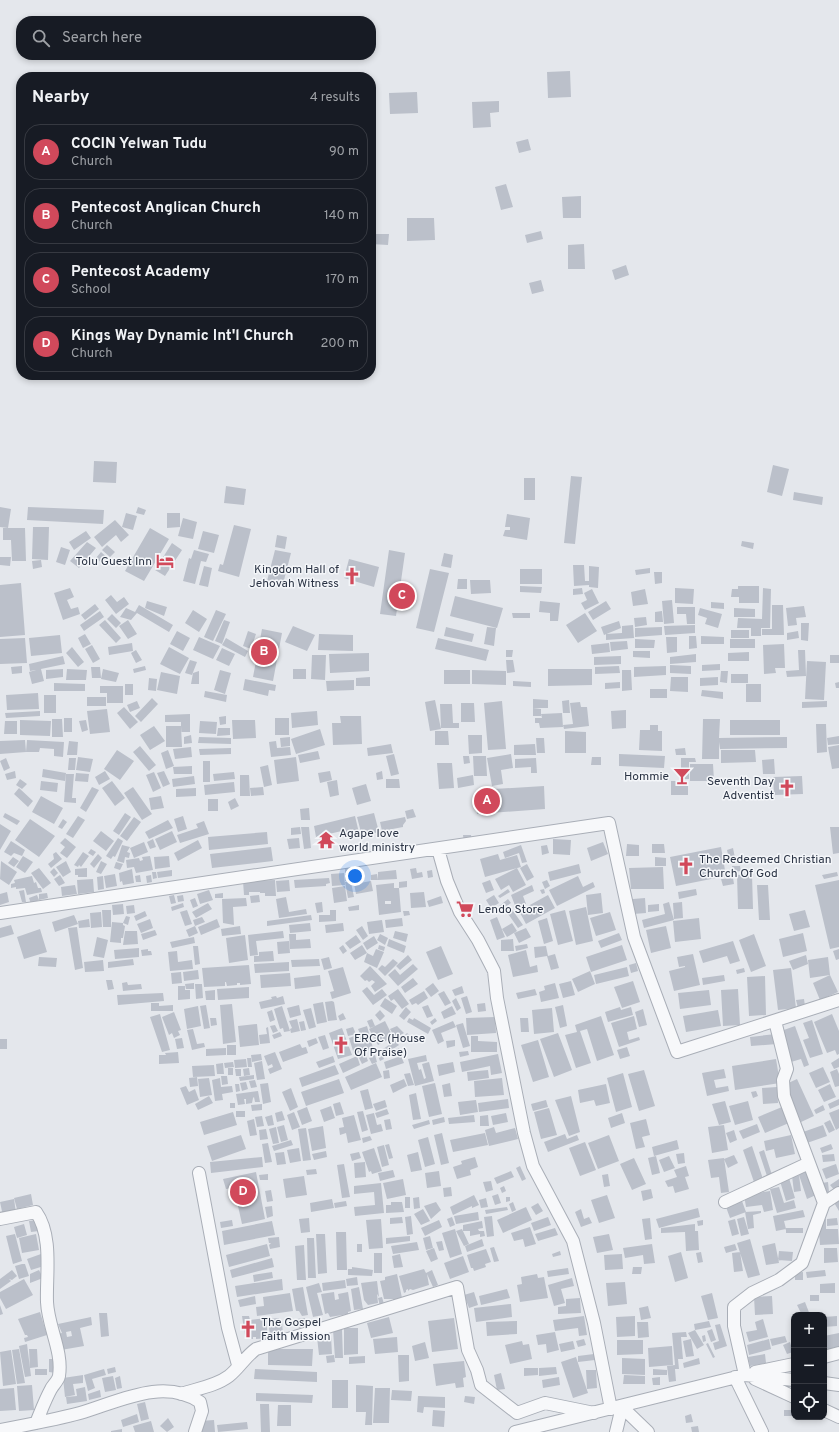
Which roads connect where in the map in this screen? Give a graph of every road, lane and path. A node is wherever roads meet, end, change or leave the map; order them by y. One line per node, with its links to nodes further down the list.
1 (438, 849): 2 (street); 4 (street); 21 (street)
2 (0, 913)
3 (839, 1000): 4 (street)
4 (775, 1021): 5 (street)
5 (809, 1162): 8 (street); 9 (street)
6 (199, 1173): 14 (street)
7 (839, 1193): 9 (street)
8 (725, 1202)
9 (824, 1203): 15 (street)
10 (0, 1219): 25 (street)
11 (839, 1353): 12 (street)
12 (827, 1356)
13 (791, 1365): 15 (street)
14 (238, 1366): 19 (street); 23 (street)
15 (740, 1376): 16 (street); 20 (street); 21 (street); 31 (street)
16 (791, 1380)
17 (827, 1383): 18 (street)
18 (839, 1385)
19 (181, 1394): 25 (street); 27 (street)
20 (791, 1396)
21 (616, 1408): 23 (street); 29 (street); 30 (street)
22 (827, 1411): 24 (street)
23 (594, 1413): 28 (street)
24 (839, 1417)
25 (36, 1423): 26 (street)
26 (0, 1430)
27 (195, 1432)
28 (515, 1432)
29 (616, 1432)
30 (648, 1432)
31 (762, 1432)

